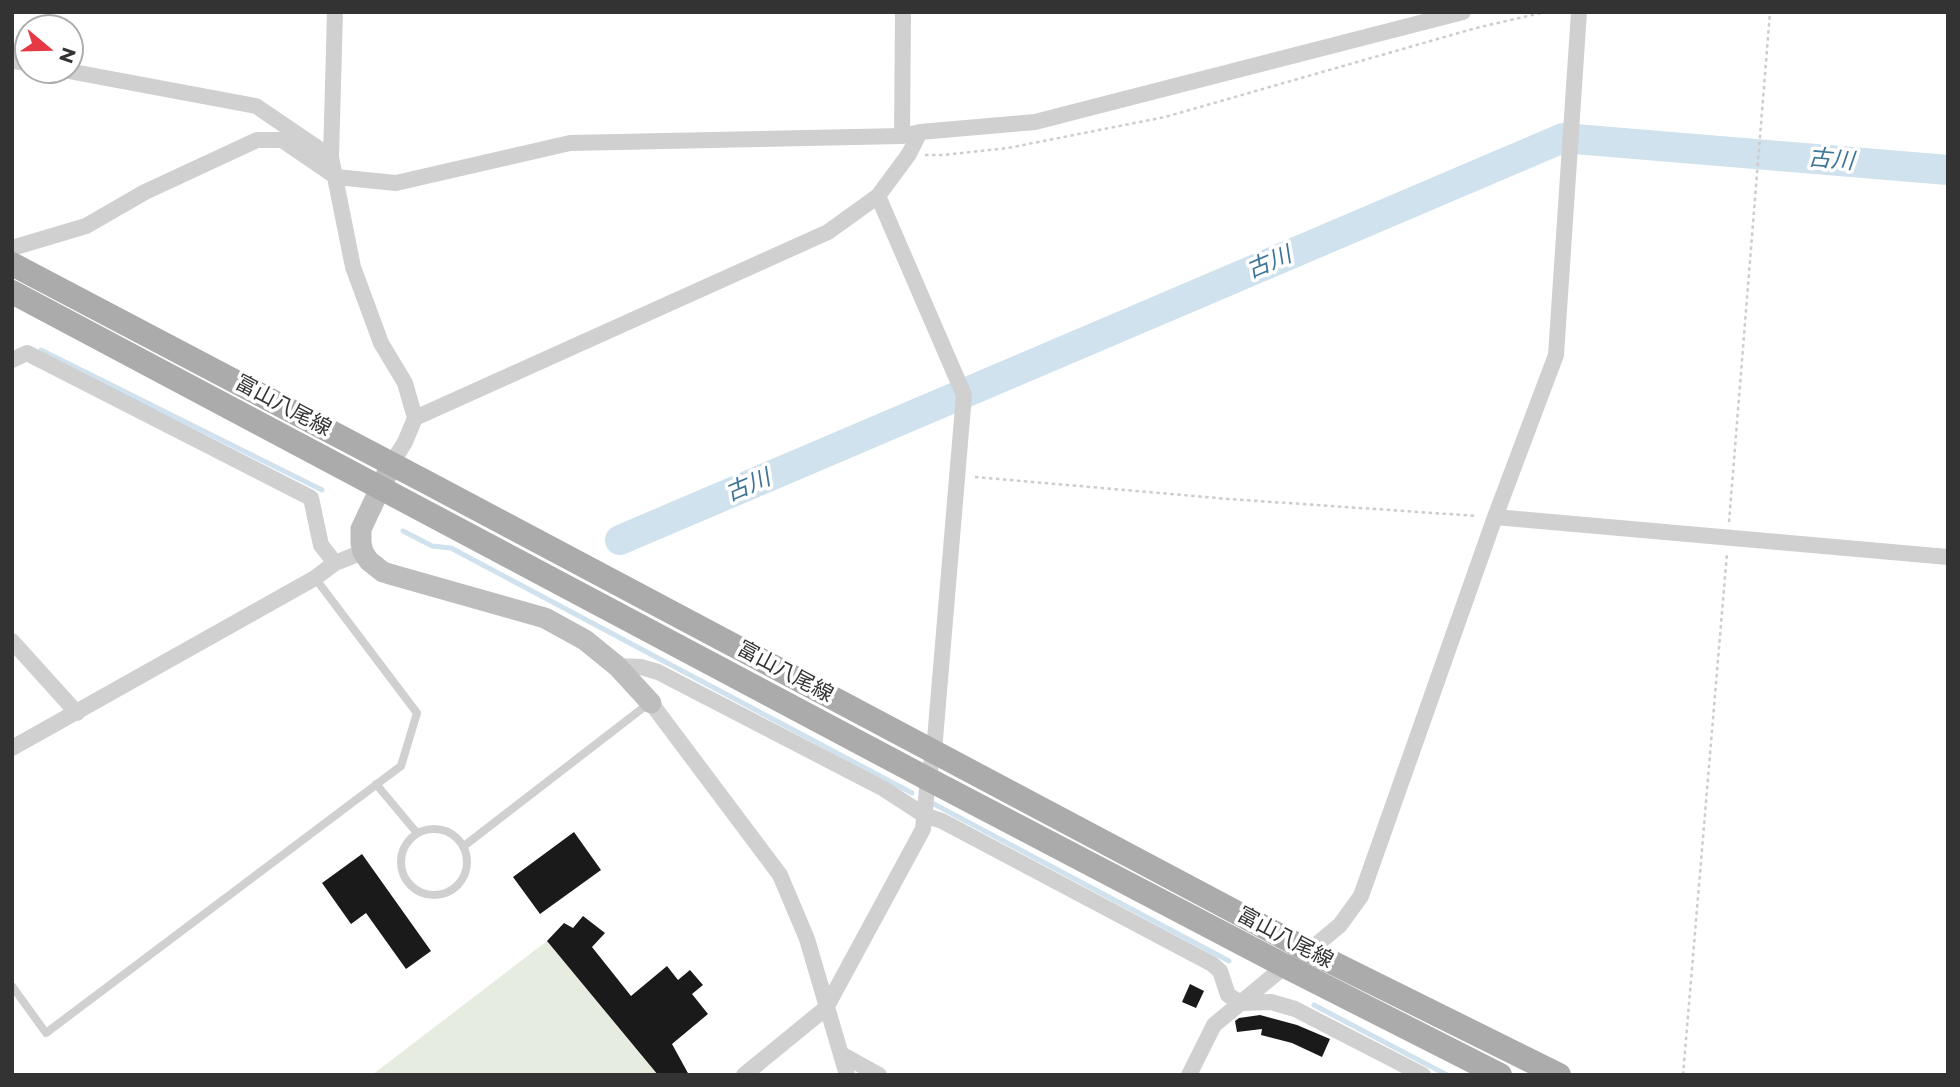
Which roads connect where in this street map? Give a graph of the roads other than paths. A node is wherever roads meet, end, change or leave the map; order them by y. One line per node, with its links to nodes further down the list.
1 (335, 12): 8 (street)
2 (903, 12): 7 (street)
3 (1463, 12): 6 (street)
4 (1579, 12): 18 (street)
5 (84, 74): 8 (street)
6 (920, 132): 7 (street); 10 (street)
7 (902, 136): 9 (street)
8 (331, 157): 9 (street)
9 (336, 177): 11 (street); 15 (street)
10 (878, 196): 15 (street); 28 (street)
11 (12, 248)
12 (12, 264): 16 (main road, 富山八尾線)
13 (12, 292): 17 (main road, 富山八尾線)
14 (12, 360): 21 (street)
15 (415, 418): 16 (street)
16 (392, 463): 17 (street); 28 (main road, 富山八尾線)
17 (380, 488): 19 (street); 29 (main road, 富山八尾線)
18 (1495, 517): 20 (street); 34 (street)
19 (363, 552): 21 (street); 24 (street)
20 (1948, 556)
21 (335, 563): 22 (street)
22 (315, 578): 26 (street); 30 (lane)
23 (12, 640): 26 (street)
24 (617, 666): 25 (street); 31 (street)
25 (651, 702): 33 (lane); 38 (street)
26 (77, 713): 27 (street)
27 (12, 748)
28 (934, 751): 29 (street); 34 (main road, 富山八尾線)
29 (928, 779): 31 (street); 35 (main road, 富山八尾線)
30 (376, 784): 32 (lane); 36 (lane)
31 (924, 815): 37 (street); 38 (street)
32 (417, 833): 33 (lane); 33 (lane)
33 (464, 846)
34 (1309, 951): 35 (street); 39 (main road, 富山八尾線)
35 (1285, 966): 37 (street); 41 (main road, 富山八尾線)
36 (12, 986)
37 (1241, 1003): 45 (street); 46 (street)
38 (826, 1008): 40 (street); 42 (street)
39 (1491, 1042): 41 (street); 47 (main road, 富山八尾線)
40 (841, 1054): 43 (street); 44 (street)
41 (1484, 1072)
42 (744, 1075)
43 (848, 1075)
44 (879, 1075)
45 (1189, 1075)
46 (1423, 1075)
47 (1559, 1075)

